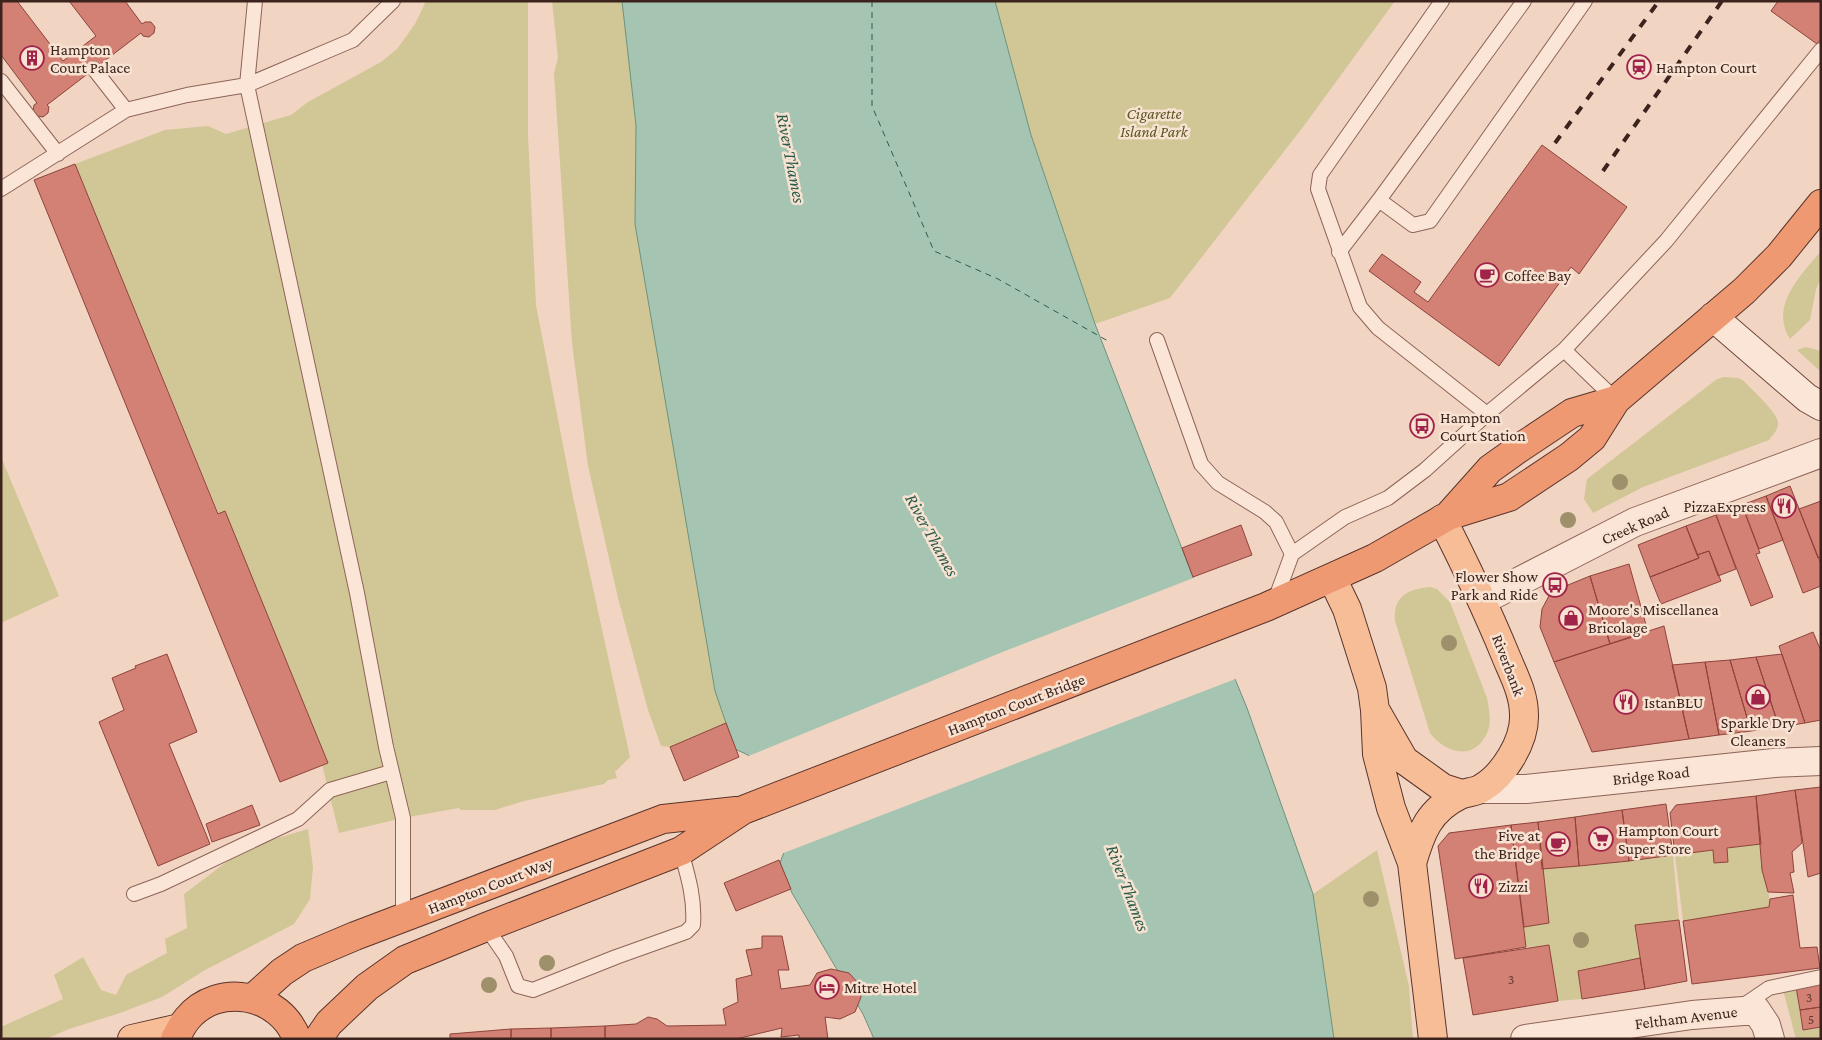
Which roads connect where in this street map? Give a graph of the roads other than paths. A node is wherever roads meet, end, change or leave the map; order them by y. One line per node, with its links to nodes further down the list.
1 (255, 1): 9 (lane)
2 (393, 1): 9 (lane)
3 (1442, 1): 15 (lane)
4 (1524, 1): 13 (lane)
5 (1585, 1): 13 (lane)
6 (1821, 50): 18 (lane)
7 (94, 69): 10 (lane)
8 (1, 82): 11 (lane)
9 (247, 85): 10 (lane); 30 (lane)
10 (126, 110): 11 (lane)
11 (58, 154): 12 (lane)
12 (1, 189)
13 (1380, 200): 15 (lane)
14 (1821, 204): 16 (highway)
15 (1339, 252): 21 (lane)
16 (1714, 316): 19 (highway); 20 (street)
17 (1157, 340): 24 (lane)
18 (1564, 350): 19 (lane); 21 (lane)
19 (1616, 400): 23 (highway); 23 (highway)
20 (1821, 406)
21 (1487, 414): 24 (lane)
22 (1821, 453): 26 (street, Creek Road)
23 (1445, 518): 25 (highway, Hampton Court Bridge); 26 (main road, Riverbank)
24 (1292, 554): 27 (lane)
25 (1332, 578): 27 (highway, Hampton Court Bridge); 28 (main road, Riverbank)
26 (1483, 600): 31 (main road, Riverbank)
27 (1270, 606): 32 (highway, Hampton Court Bridge)
28 (1375, 710): 31 (main road); 34 (main road, Riverbank)
29 (1821, 760): 31 (street, Bridge Road)
30 (391, 772): 35 (lane); 36 (lane)
31 (1472, 791): 34 (main road, Riverbank)
32 (751, 807): 33 (highway); 36 (highway, Hampton Court Way)
33 (681, 851): 37 (highway); 37 (lane)
34 (1412, 863): 45 (main road, Riverbank)
35 (134, 894)
36 (403, 917): 39 (highway, Hampton Court Way)
37 (486, 927): 44 (highway)
38 (1821, 977): 40 (lane)
39 (253, 998): 41 (highway); 43 (highway)
40 (1734, 1011): 46 (street, Feltham Avenue); 47 (street, Feltham Avenue)
41 (178, 1033): 42 (main road)
42 (132, 1039)
43 (297, 1039)
44 (318, 1039)
45 (1434, 1039)
46 (1525, 1039)
47 (1770, 1039)

